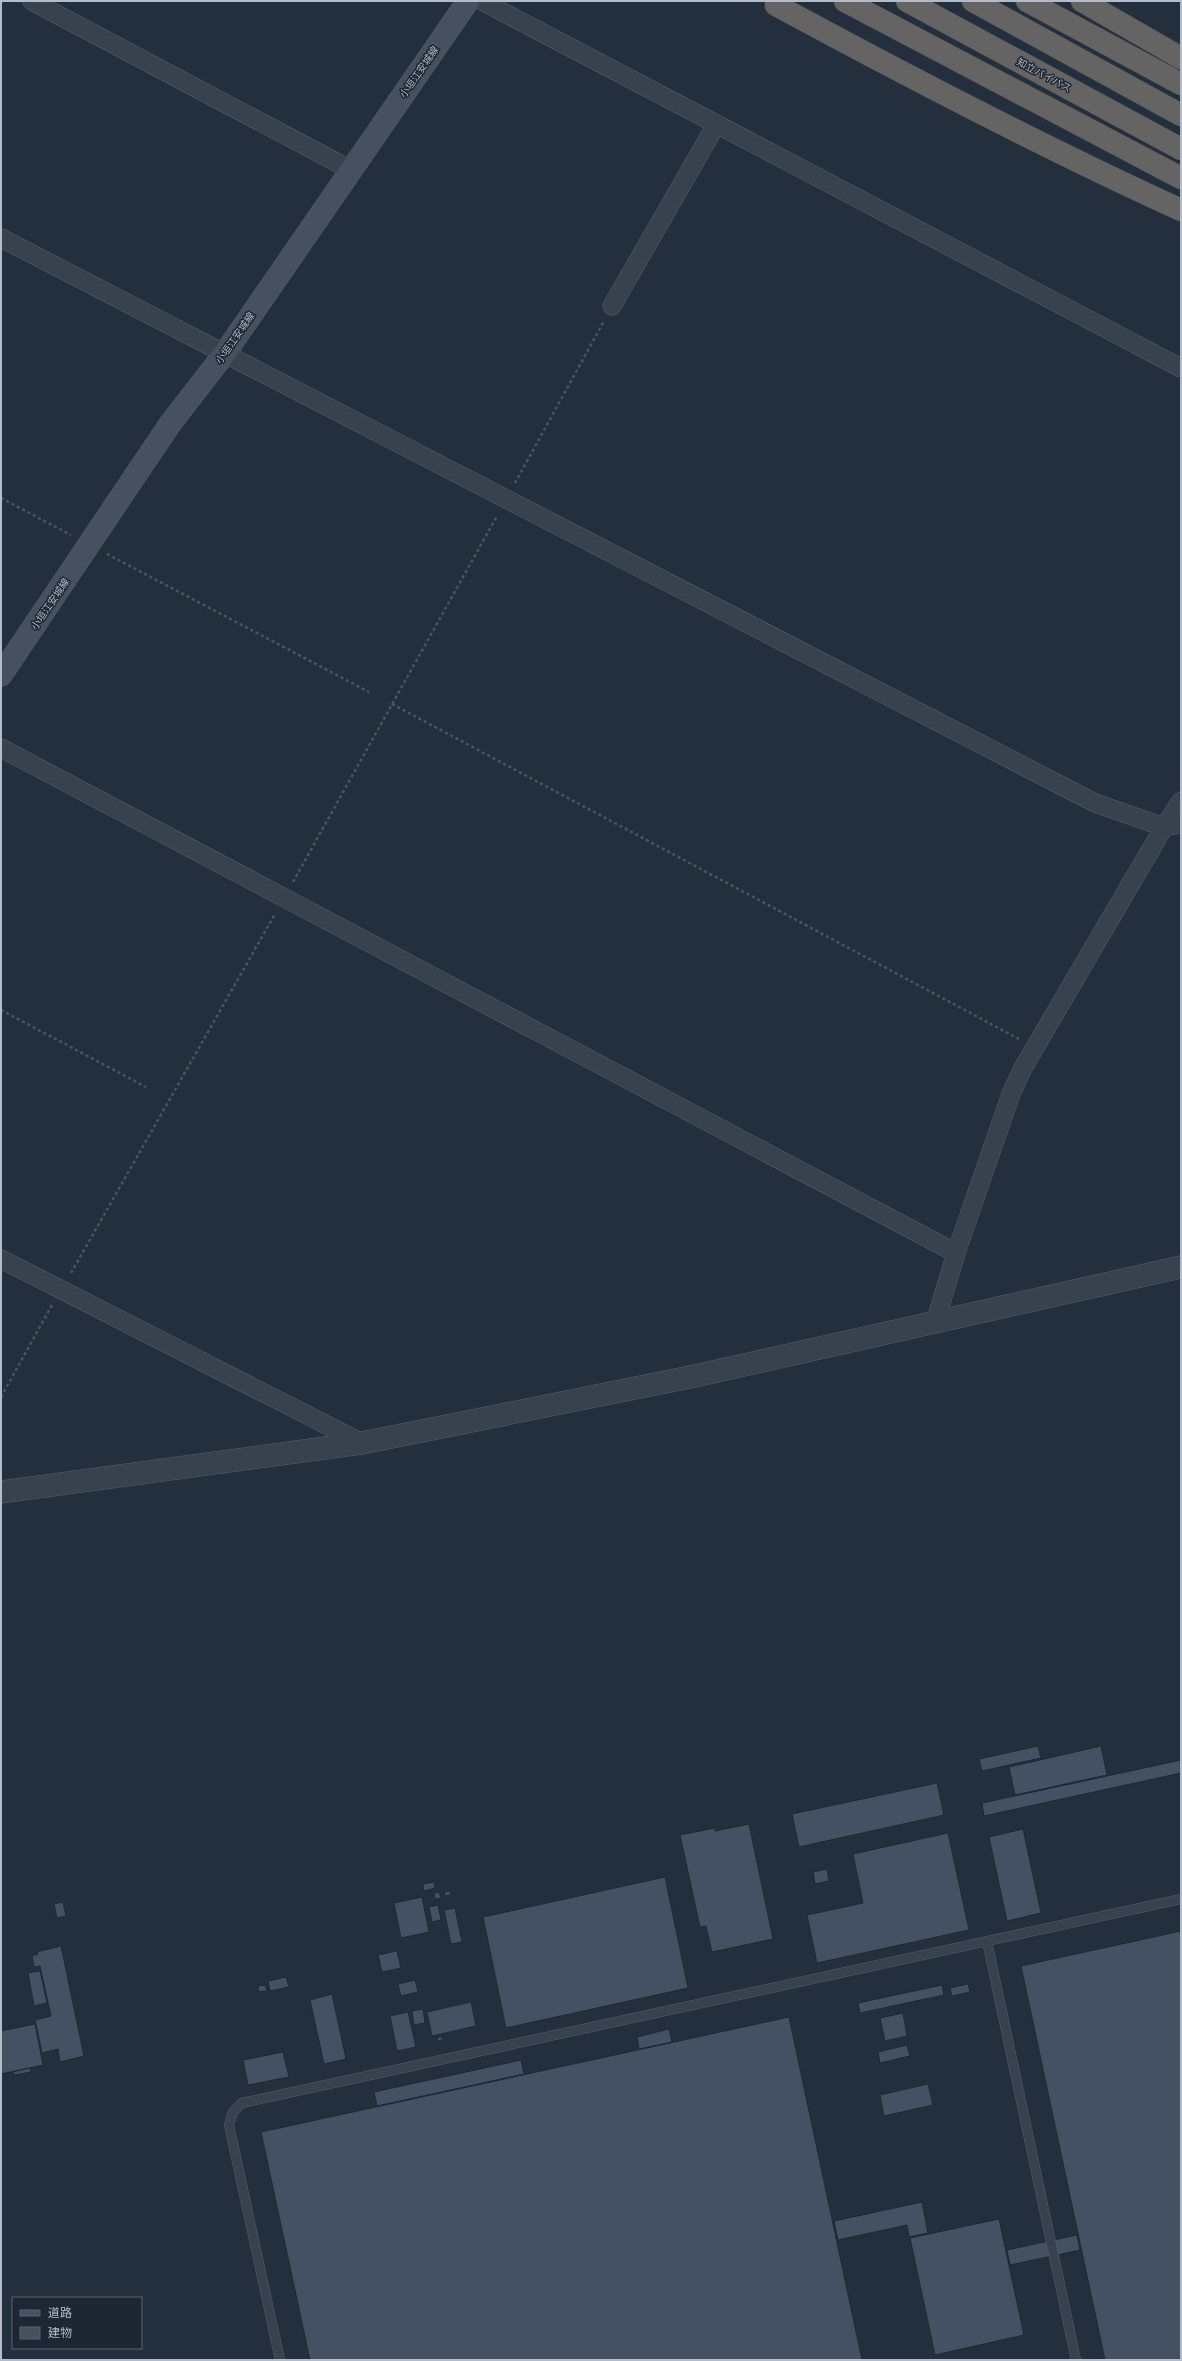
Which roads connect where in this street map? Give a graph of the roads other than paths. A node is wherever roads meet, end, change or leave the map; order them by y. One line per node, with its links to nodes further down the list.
1 (32, 1): 15 (street)
2 (468, 1): 15 (main road, 小垣江安城線)
3 (482, 1): 13 (street)
4 (776, 1): 17 (highway)
5 (845, 1): 16 (highway)
6 (907, 1): 14 (highway, 知立バイパス)
7 (973, 1): 12 (highway)
8 (1027, 1): 11 (highway)
9 (1082, 1): 10 (highway)
10 (1181, 58)
11 (1181, 84)
12 (1181, 114)
13 (716, 125): 19 (street); 21 (street)
14 (1181, 149)
15 (351, 170): 20 (main road, 小垣江安城線)
16 (1181, 178)
17 (1181, 210)
18 (1, 238): 20 (street)
19 (612, 306)
20 (225, 353): 22 (main road, 小垣江安城線); 25 (street)
21 (1181, 368)
22 (1, 675)
23 (1, 748): 26 (street)
24 (1181, 801): 25 (street)
25 (1173, 825): 26 (street)
26 (956, 1253): 29 (street)
27 (1, 1259): 30 (street)
28 (1181, 1267): 29 (street)
29 (936, 1320): 30 (street)
30 (362, 1443): 31 (street)
31 (1, 1492)
32 (1181, 1899): 33 (lane)
33 (987, 1941): 34 (lane); 35 (lane)
34 (280, 2360)
35 (1076, 2360)

